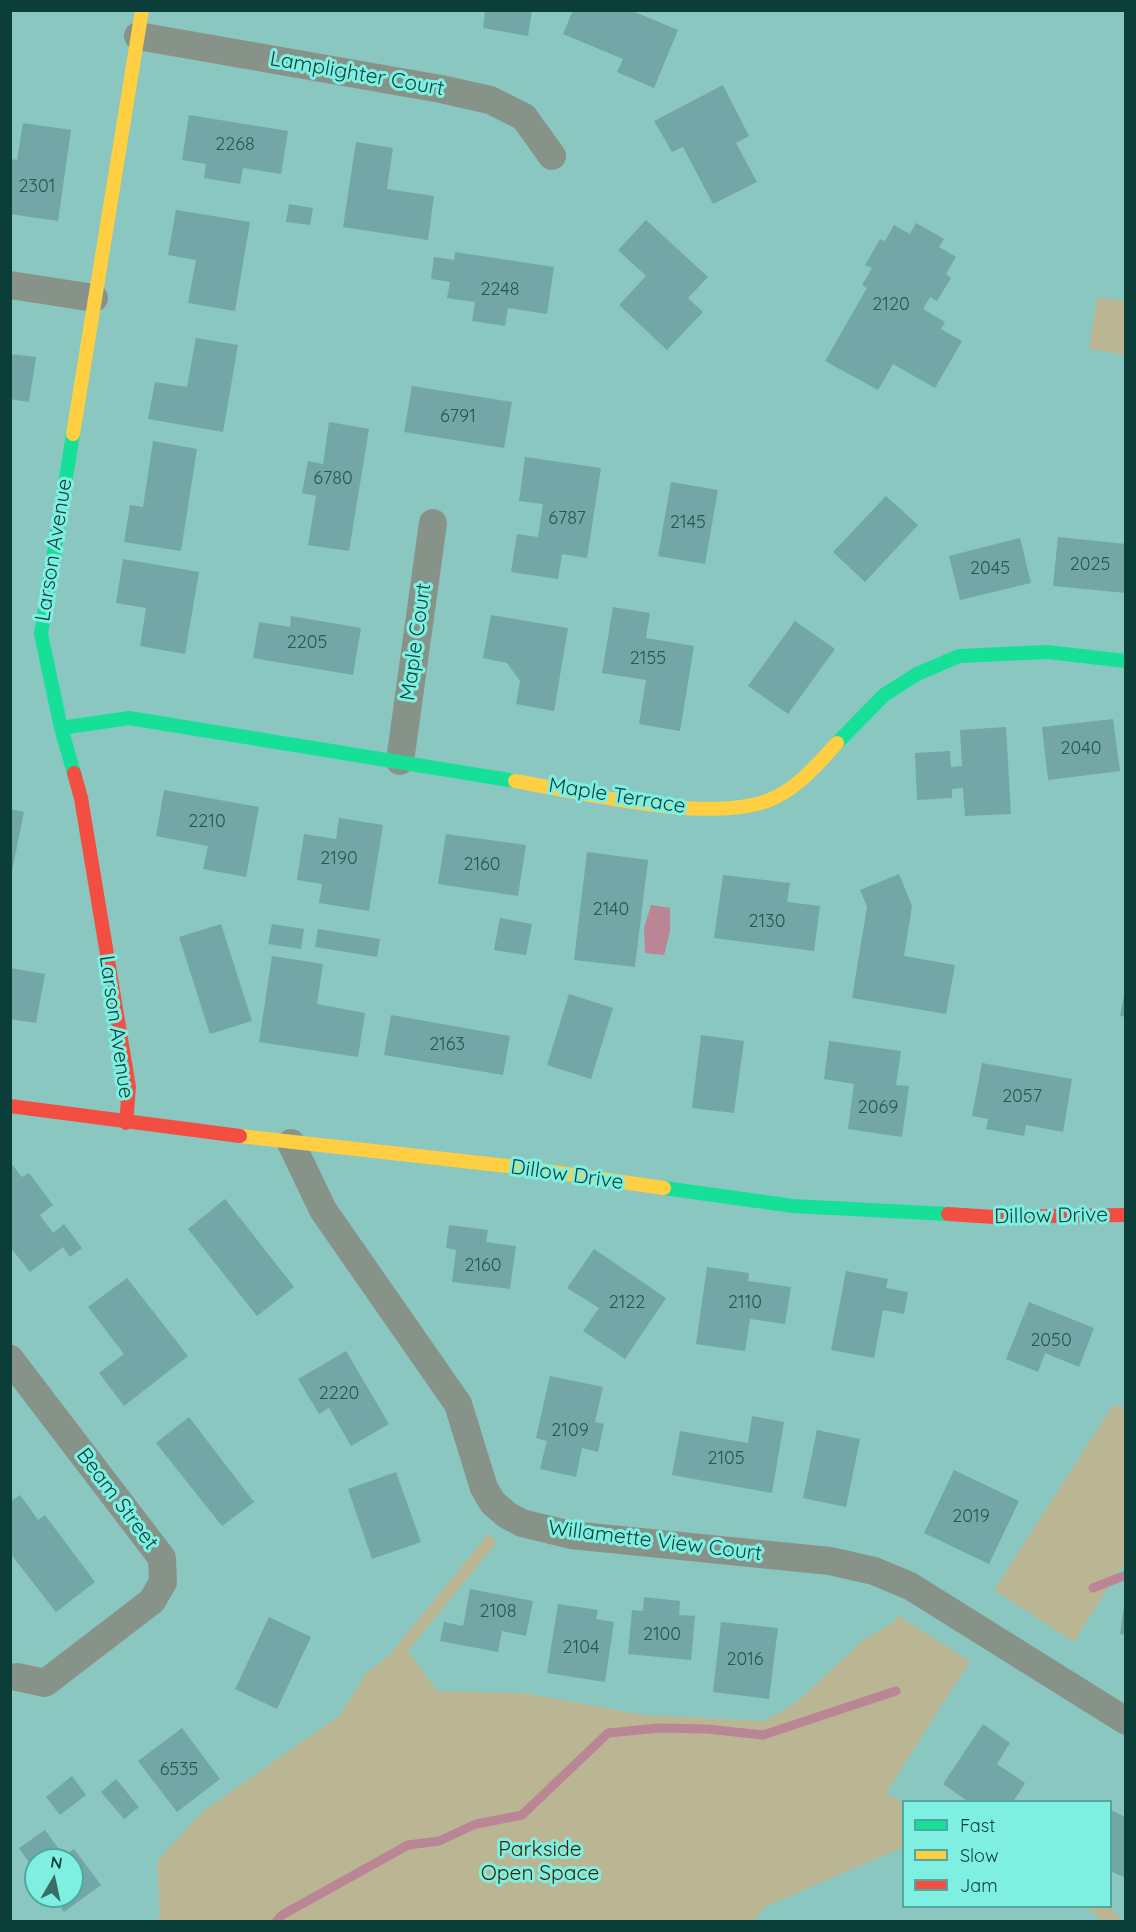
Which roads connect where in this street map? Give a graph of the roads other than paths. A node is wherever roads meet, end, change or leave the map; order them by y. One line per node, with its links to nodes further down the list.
1 (140, 23): 2 (street, Lamplighter Court); 4 (street, Larson Avenue)
2 (552, 156)
3 (10, 285): 4 (street)
4 (94, 298): 7 (street, Larson Avenue)
5 (433, 523): 8 (street, Maple Court)
6 (1125, 661): 8 (street, Maple Terrace)
7 (61, 728): 8 (street, Maple Terrace); 10 (street, Larson Avenue)
8 (400, 761)
9 (10, 1106): 10 (street, Dillow Drive)
10 (126, 1123): 11 (street, Dillow Drive)
11 (291, 1143): 12 (street, Dillow Drive); 15 (street, Willamette View Court)
12 (1125, 1215)
13 (10, 1359): 14 (street, Beam Street)
14 (17, 1677)
15 (1125, 1721)

